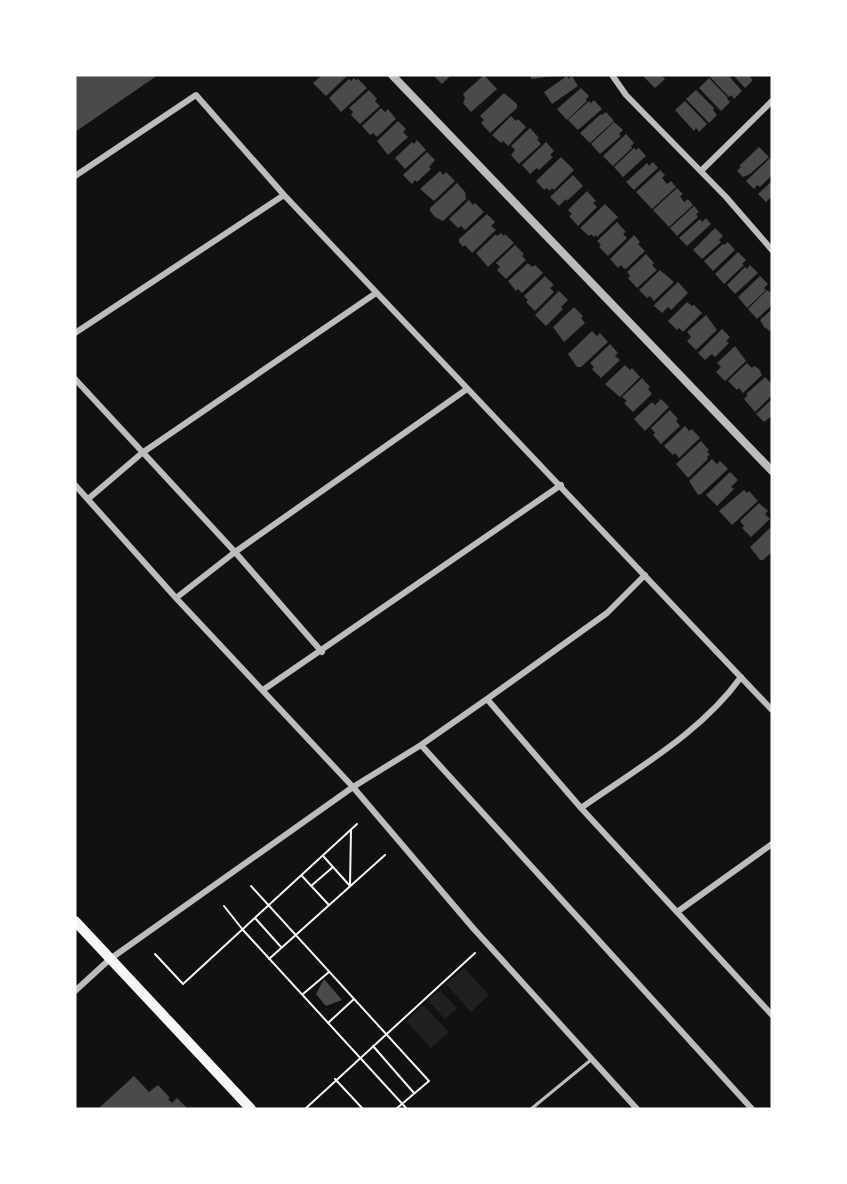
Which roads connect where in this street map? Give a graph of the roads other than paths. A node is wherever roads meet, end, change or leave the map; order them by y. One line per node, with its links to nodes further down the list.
1 (392, 75): 13 (street)
2 (612, 75): 4 (street)
3 (772, 101): 4 (street)
4 (701, 171): 7 (street)
5 (75, 176): 6 (street)
6 (284, 195): 8 (street); 9 (street)
7 (772, 250)
8 (376, 293): 11 (street); 12 (street)
9 (75, 333)
10 (75, 379): 12 (street)
11 (467, 389): 15 (street); 17 (street)
12 (142, 453): 16 (street); 17 (street)
13 (772, 471)
14 (75, 485): 16 (street)
15 (561, 485): 18 (street); 20 (street)
16 (88, 499): 19 (street)
17 (235, 552): 19 (street); 20 (street)
18 (645, 575): 21 (street); 23 (street)
19 (176, 598): 22 (street)
20 (322, 651): 22 (street)
21 (741, 678): 24 (street); 27 (street)
22 (263, 690): 26 (street)
23 (487, 699): 25 (street); 27 (street)
24 (772, 710)
25 (421, 745): 26 (street); 38 (street)
26 (353, 787): 31 (street); 34 (street)
27 (582, 808): 29 (street)
28 (772, 844): 29 (street)
29 (677, 912): 33 (street)
30 (75, 921): 31 (main road)
31 (110, 959): 32 (street); 35 (main road)
32 (75, 991)
33 (772, 1015)
34 (592, 1058): 36 (lane); 37 (street)
35 (251, 1109)
36 (531, 1109)
37 (637, 1109)
38 (752, 1109)

